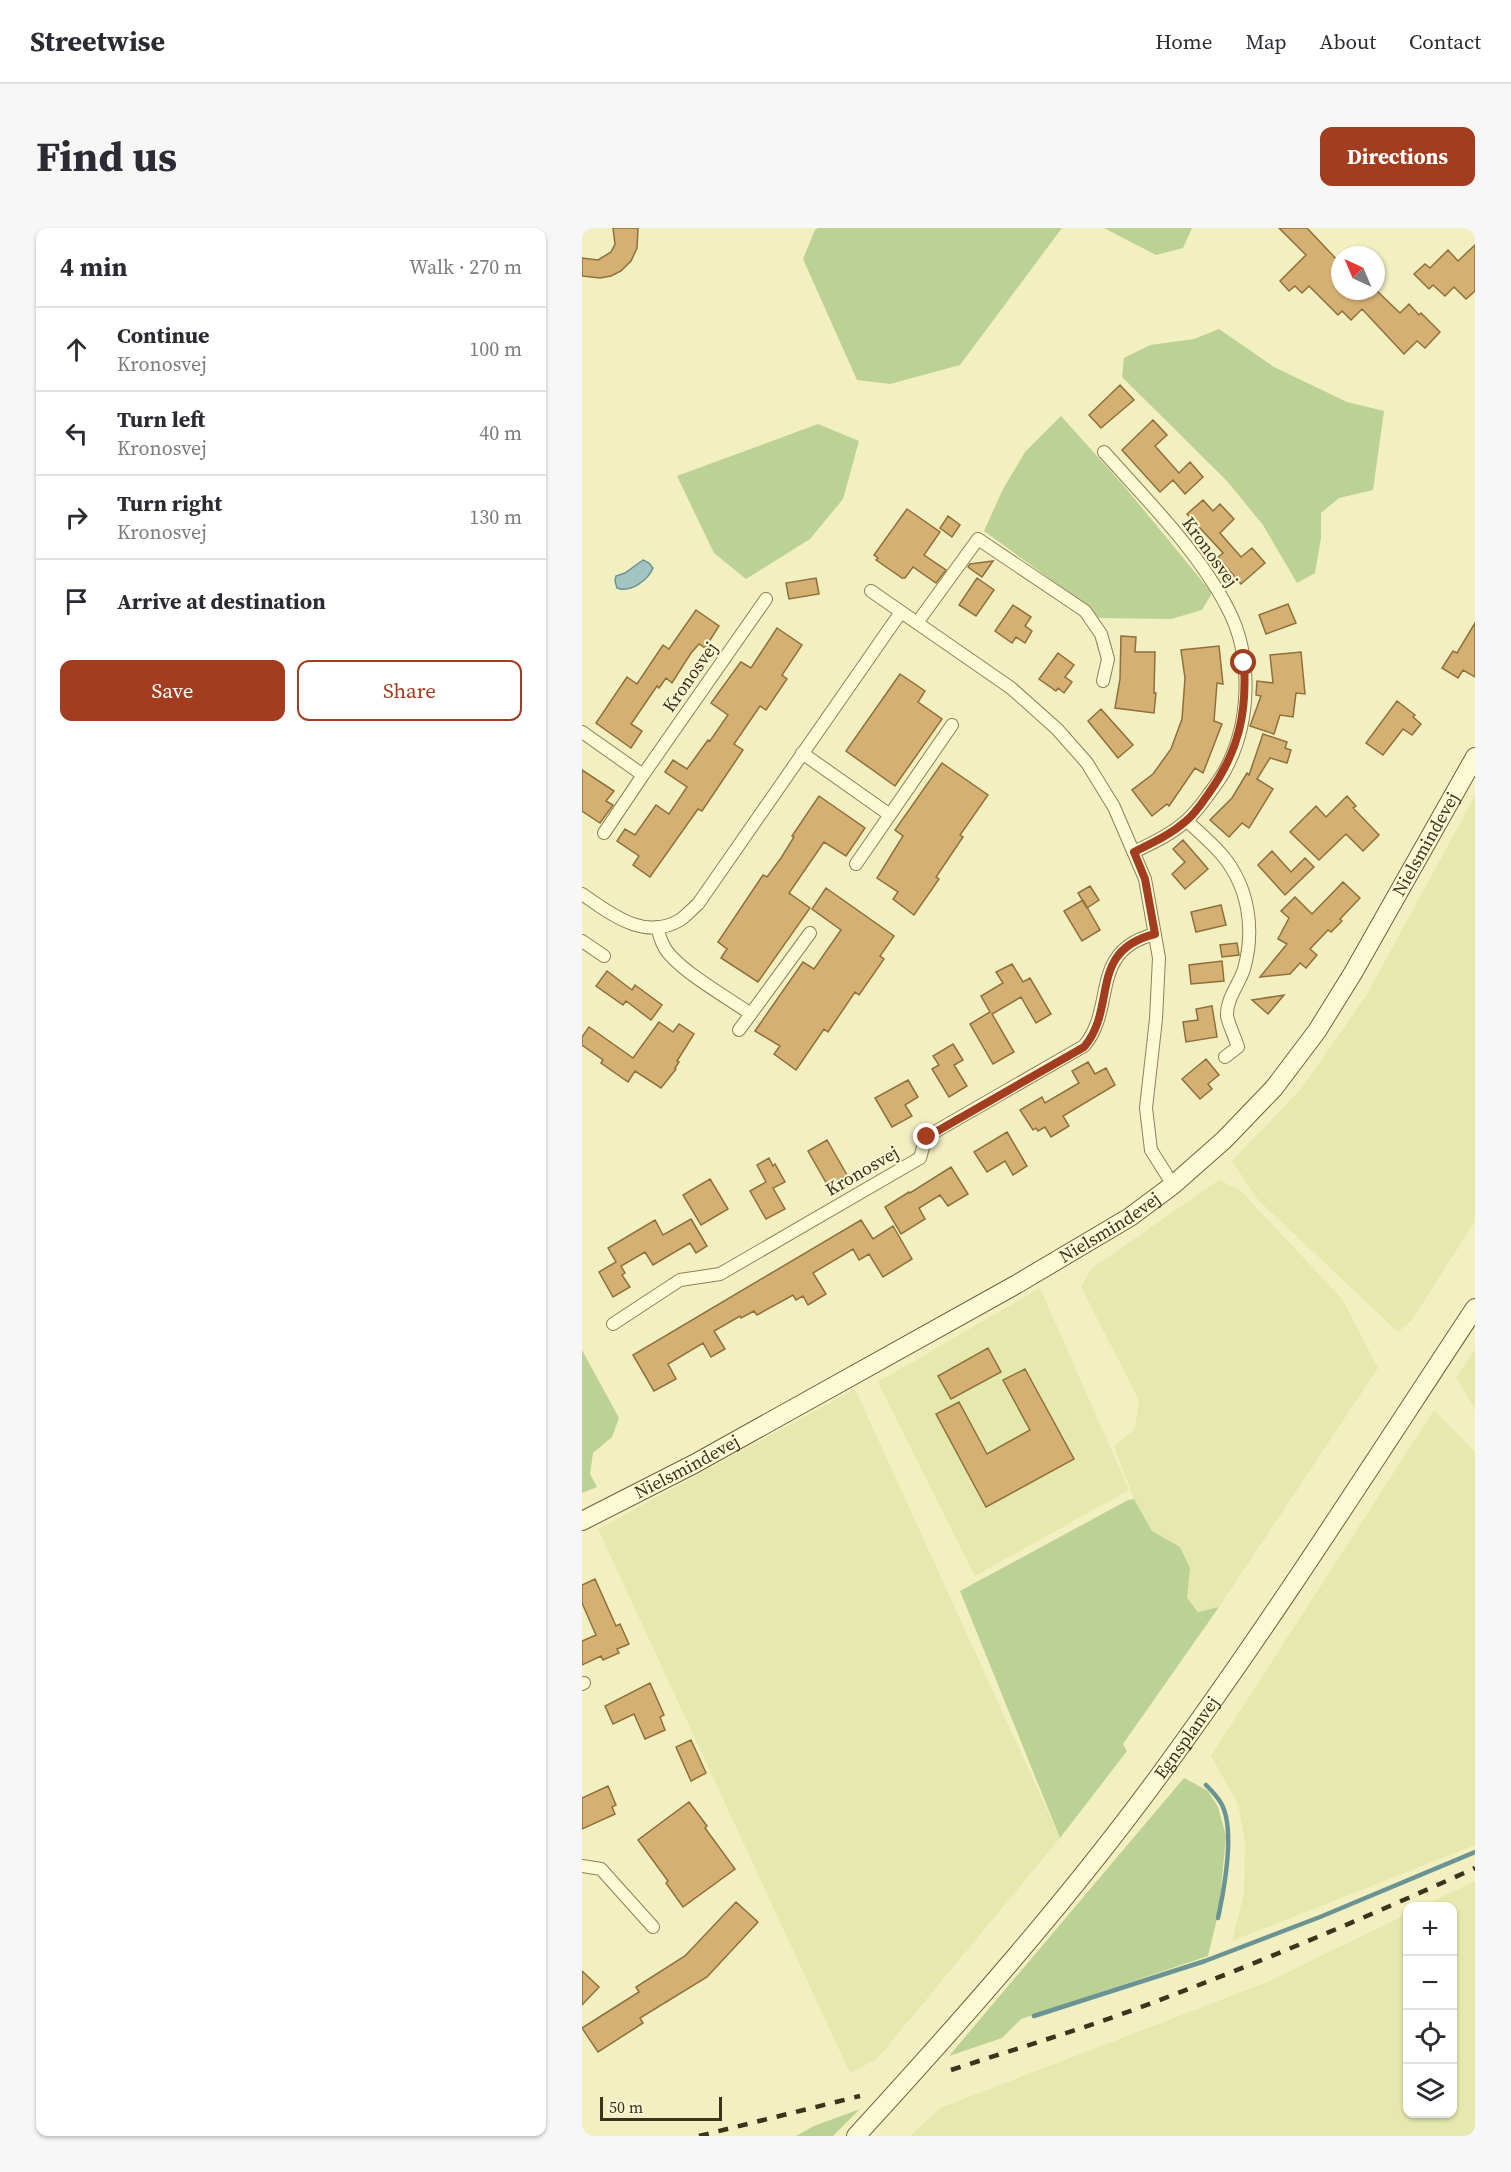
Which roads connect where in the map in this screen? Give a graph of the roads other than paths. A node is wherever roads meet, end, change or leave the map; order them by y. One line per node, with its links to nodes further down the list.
1 (1104, 452): 13 (street, Kronosvej)
2 (871, 591): 4 (street)
3 (766, 599): 11 (street, Kronosvej)
4 (901, 612): 5 (street); 9 (street)
5 (917, 623): 6 (street); 15 (street)
6 (1103, 681)
7 (952, 725): 12 (street)
8 (582, 732): 11 (street)
9 (802, 753): 12 (street); 18 (street)
10 (1475, 757): 26 (street, Nielsmindevej)
11 (643, 775): 14 (street, Kronosvej)
12 (890, 815): 16 (street)
13 (1187, 821): 15 (street, Kronosvej); 25 (street)
14 (604, 833)
15 (1134, 852): 20 (street)
16 (856, 864)
17 (582, 894): 18 (street)
18 (657, 927): 23 (street)
19 (810, 933): 23 (street)
20 (1155, 934): 26 (street); 28 (street, Kronosvej)
21 (582, 941): 22 (street)
22 (604, 956)
23 (751, 1014): 24 (street)
24 (739, 1030)
25 (1225, 1057)
26 (1173, 1185): 29 (street, Nielsmindevej)
27 (1475, 1308): 32 (street, Egnsplanvej)
28 (613, 1324)
29 (582, 1521)
30 (582, 1866): 31 (street)
31 (652, 1927)
32 (856, 2136)

